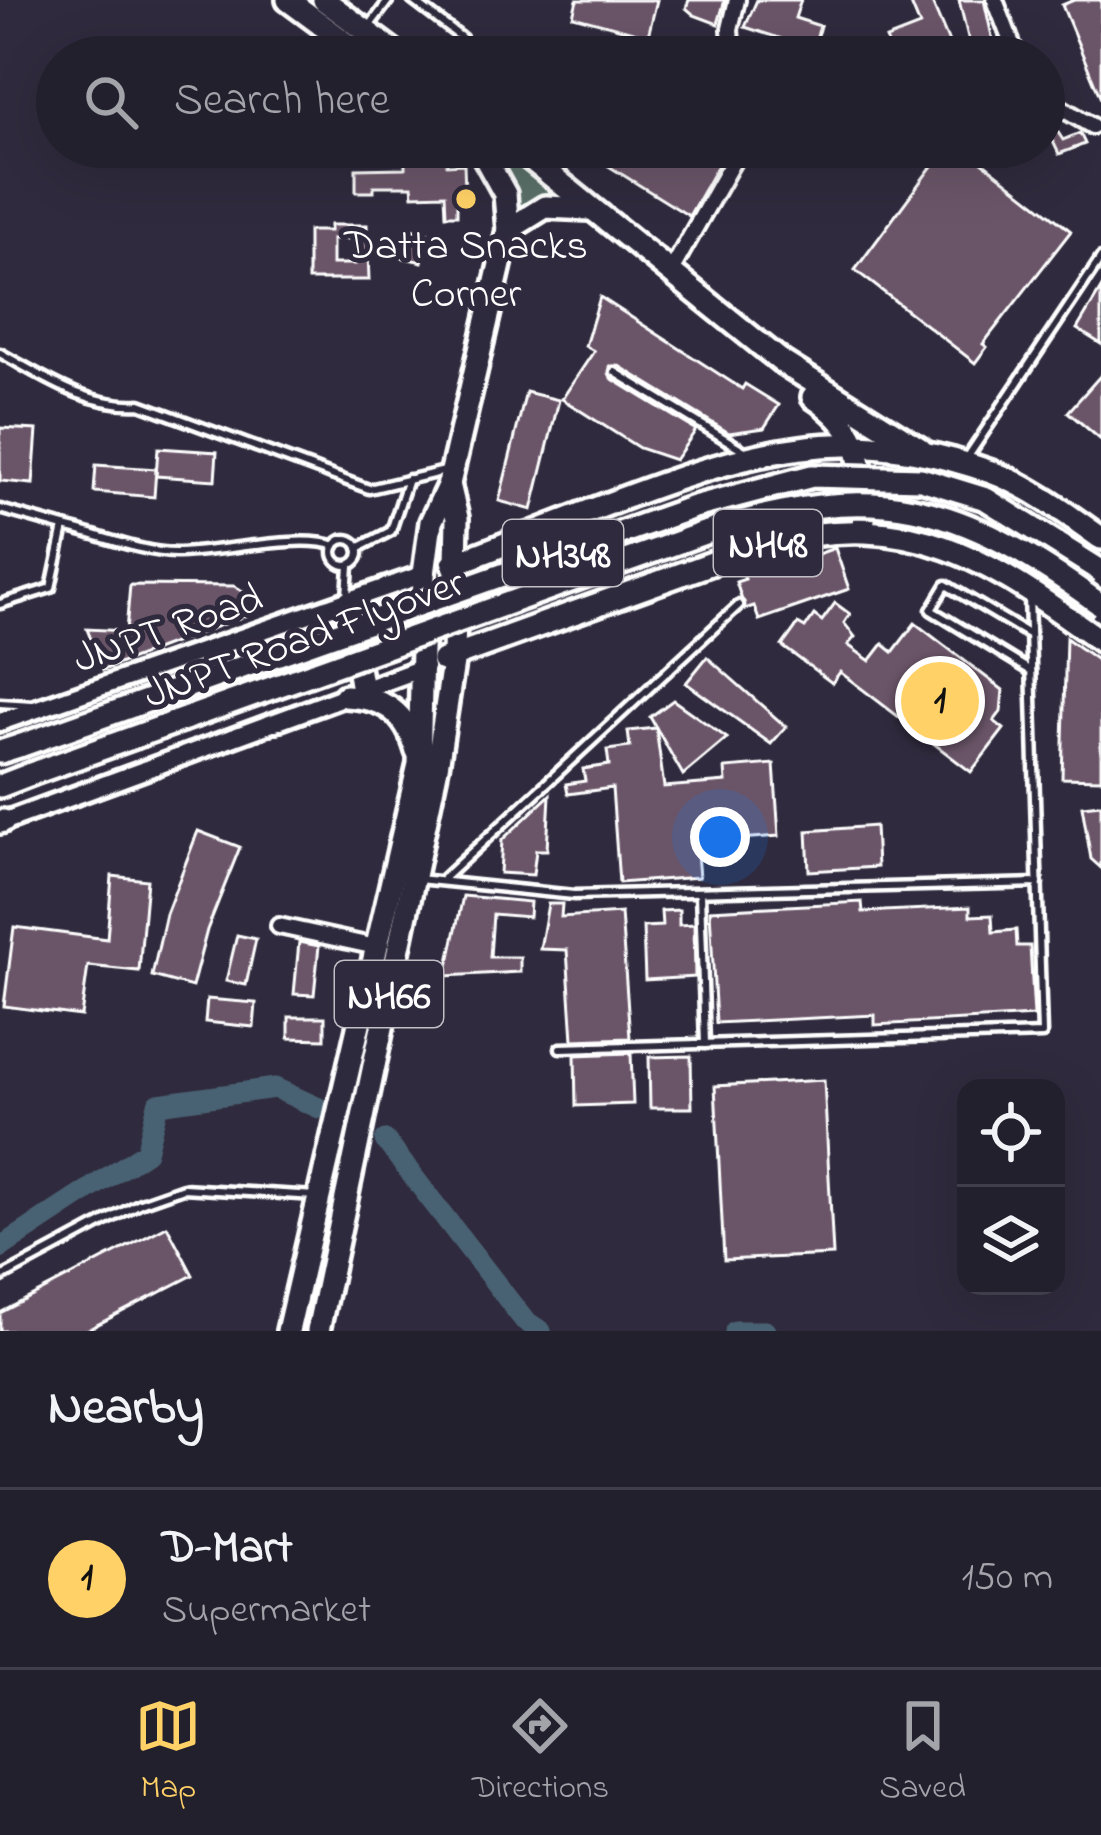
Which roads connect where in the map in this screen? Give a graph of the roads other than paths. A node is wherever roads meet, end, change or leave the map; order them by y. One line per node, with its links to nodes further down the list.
1 (288, 0): 8 (highway)
2 (324, 0): 7 (highway)
3 (389, 0): 7 (lane)
4 (412, 0): 10 (lane)
5 (737, 0): 11 (street)
6 (995, 0): 12 (street)
7 (366, 31): 9 (highway)
8 (336, 36)
9 (373, 36)
10 (459, 36)
11 (730, 36)
12 (1008, 36)
13 (1065, 110): 14 (street)
14 (1092, 126)
15 (491, 168): 19 (highway)
16 (541, 168): 18 (highway)
17 (729, 168): 21 (street)
18 (590, 209): 19 (highway); 21 (highway)
19 (506, 237): 30 (highway)
20 (1101, 258): 28 (lane)
21 (671, 271): 23 (highway)
22 (0, 353): 29 (lane)
23 (782, 362): 25 (highway); 26 (highway)
24 (615, 372): 27 (lane)
25 (859, 445): 26 (highway); 27 (highway); 33 (highway)
26 (926, 453): 28 (highway)
27 (756, 458): 36 (highway)
28 (963, 464): 34 (highway)
29 (408, 476): 30 (lane); 37 (lane)
30 (451, 477): 38 (highway); 41 (highway)
31 (0, 509): 32 (lane)
32 (64, 527): 35 (lane); 44 (lane)
33 (865, 529): 42 (highway, NH48); 47 (highway, NH48)
34 (1101, 538)
35 (335, 546): 37 (lane); 39 (lane)
36 (499, 547): 38 (highway); 47 (highway)
37 (358, 548): 39 (lane)
38 (453, 564): 50 (highway)
39 (349, 565): 43 (lane)
40 (1101, 572): 57 (highway, JNPT Road Flyover / NH348, bridge)
41 (424, 574): 43 (street, JNPT Road); 51 (highway)
42 (1029, 586): 48 (lane); 49 (highway, NH48)
43 (347, 603): 53 (highway); 55 (street, JNPT Road)
44 (0, 604)
45 (739, 605): 61 (lane)
46 (1101, 605): 59 (highway, JNPT Road Flyover / NH348, bridge)
47 (516, 634): 50 (highway, NH48)
48 (1030, 635): 52 (lane); 52 (lane)
49 (1101, 641)
50 (454, 656): 51 (highway, NH48); 62 (highway, NH66)
51 (425, 667): 53 (street); 58 (highway, NH66)
52 (1031, 670): 63 (lane)
53 (354, 693): 58 (highway); 60 (street)
54 (0, 703): 55 (lane)
55 (42, 706): 56 (street, JNPT Road)
56 (0, 722)
57 (0, 752)
58 (419, 764): 66 (highway, NH66)
59 (0, 786)
60 (1, 822)
61 (444, 878): 62 (lane); 64 (lane)
62 (413, 879): 72 (highway, NH66)
63 (1037, 884): 64 (lane); 67 (lane)
64 (700, 893): 67 (lane)
65 (279, 926): 66 (street)
66 (376, 947): 69 (highway, NH66)
67 (705, 1044): 68 (lane)
68 (560, 1048)
69 (319, 1196): 70 (lane); 71 (highway, NH66)
70 (0, 1278)
71 (288, 1331)
72 (318, 1331)

